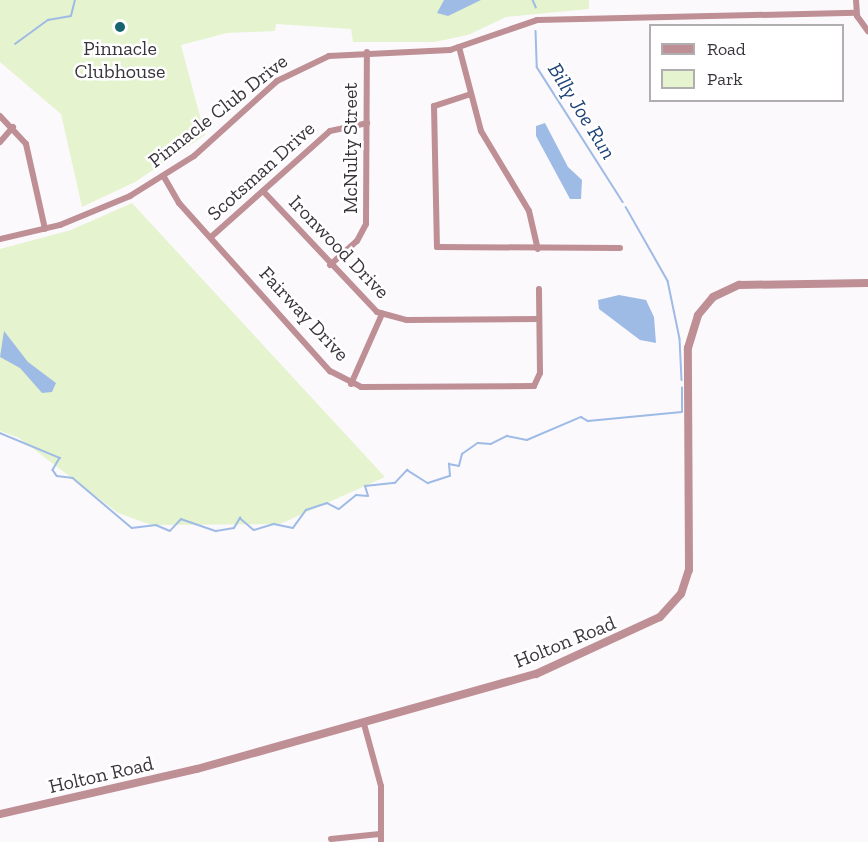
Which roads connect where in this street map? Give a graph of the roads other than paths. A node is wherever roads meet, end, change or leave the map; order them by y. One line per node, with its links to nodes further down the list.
1 (856, 0): 2 (street)
2 (856, 13): 3 (street); 4 (street, Pinnacle Club Drive)
3 (868, 32)
4 (459, 48): 5 (street, Pinnacle Club Drive); 6 (street)
5 (366, 52): 8 (street, McNulty Street); 11 (street, Pinnacle Club Drive)
6 (471, 94): 17 (street); 17 (street)
7 (0, 116): 9 (street)
8 (367, 123): 12 (street, Scotsman Drive); 18 (street, McNulty Street)
9 (13, 127): 10 (street); 13 (street)
10 (0, 142)
11 (164, 177): 13 (street, Pinnacle Club Drive); 14 (street, Fairway Drive)
12 (263, 191): 14 (street, Scotsman Drive); 18 (street, Ironwood Drive)
13 (45, 229): 15 (street, Pinnacle Club Drive)
14 (211, 237): 23 (street, Fairway Drive)
15 (0, 239)
16 (620, 248): 17 (street)
17 (538, 249)
18 (330, 265): 21 (street, Ironwood Drive)
19 (868, 283): 24 (street, Holton Road)
20 (539, 289): 22 (street)
21 (382, 314): 22 (street, Ironwood Drive); 23 (street)
22 (539, 319): 23 (street, Fairway Drive)
23 (351, 384)
24 (364, 723): 25 (street, Holton Road); 26 (street)
25 (0, 814)
26 (380, 834): 27 (street); 28 (street)
27 (331, 839)
28 (381, 842)

